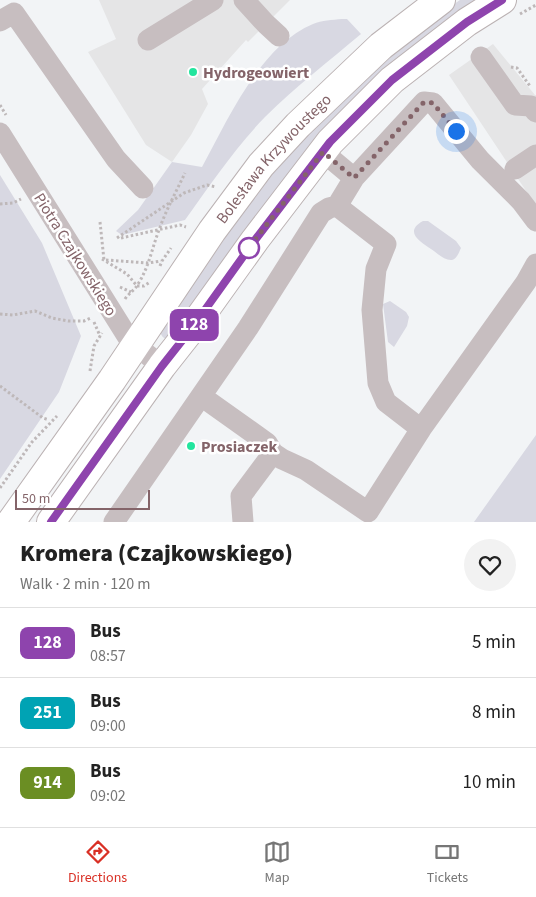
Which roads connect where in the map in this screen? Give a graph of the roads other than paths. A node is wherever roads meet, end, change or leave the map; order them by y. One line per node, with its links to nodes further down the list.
1 (213, 0): 7 (street)
2 (244, 0): 6 (street)
3 (441, 0): 19 (main road, Bolesława Krzywoustego)
4 (511, 7): 11 (main road, Bolesława Krzywoustego)
5 (0, 21): 15 (street)
6 (279, 36)
7 (148, 40)
8 (481, 57): 9 (street)
9 (536, 112)
10 (0, 133): 19 (street, Piotra Czajkowskiego)
11 (323, 152): 14 (street); 20 (main road, Bolesława Krzywoustego)
12 (536, 154): 13 (street)
13 (515, 168)
14 (354, 178): 16 (street); 17 (street)
15 (143, 188)
16 (337, 206): 21 (street); 22 (street)
17 (536, 221)
18 (536, 264): 22 (street)
19 (135, 345): 20 (street, Piotra Czajkowskiego); 25 (main road, Bolesława Krzywoustego)
20 (162, 366): 26 (main road, Bolesława Krzywoustego)
21 (201, 396): 23 (street); 27 (street)
22 (421, 429): 24 (street)
23 (273, 453): 24 (street); 28 (street)
24 (371, 517)
25 (11, 522)
26 (52, 522)
27 (114, 522)
28 (243, 522)

